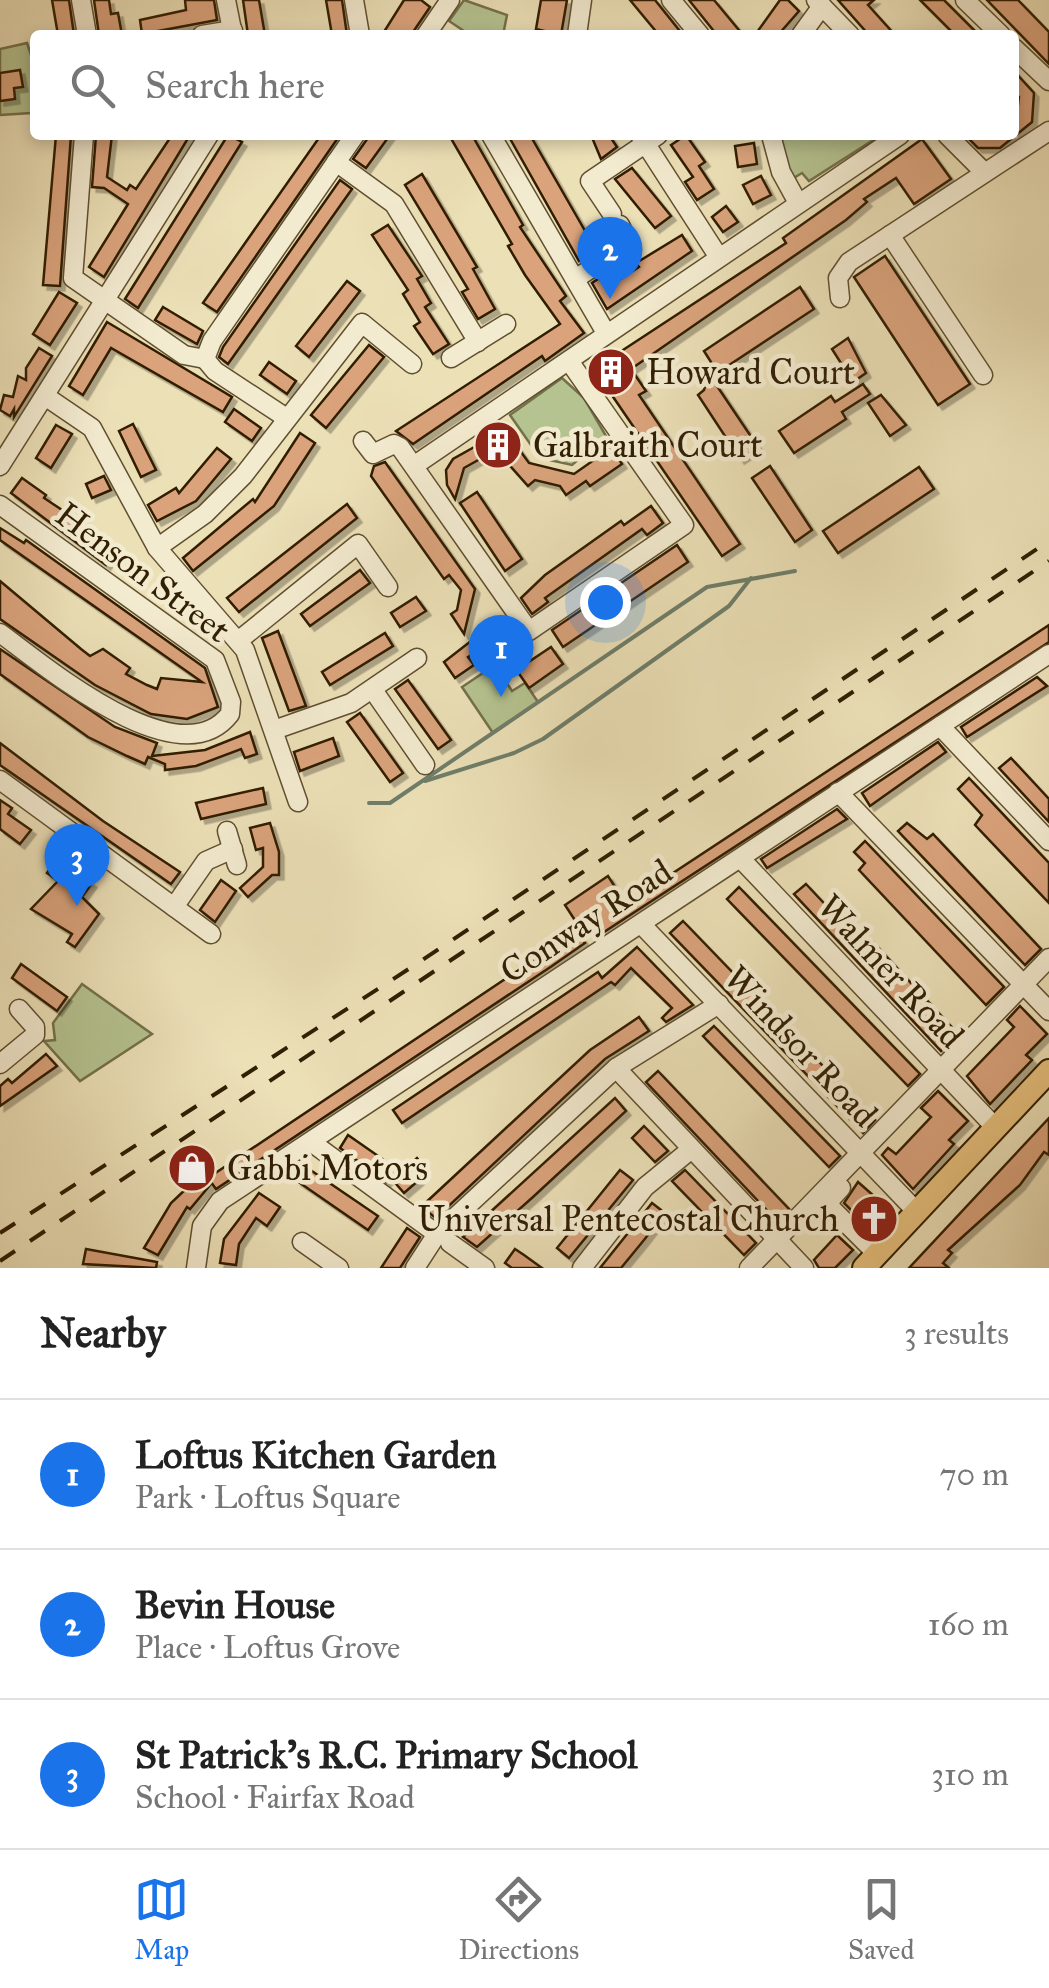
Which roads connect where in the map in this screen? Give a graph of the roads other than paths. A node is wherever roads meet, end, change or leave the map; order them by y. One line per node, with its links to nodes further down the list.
1 (81, 0): 9 (street)
2 (226, 0): 10 (street)
3 (354, 0): 11 (street)
4 (450, 0): 12 (street)
5 (582, 0): 13 (street)
6 (671, 0): 14 (street)
7 (966, 0): 17 (street)
8 (819, 3): 15 (street); 16 (street)
9 (87, 30)
10 (233, 30)
11 (359, 30)
12 (429, 30)
13 (578, 30)
14 (696, 30)
15 (804, 30)
16 (845, 30)
17 (996, 30)
18 (1019, 53): 19 (street)
19 (1049, 81)
20 (1049, 131): 31 (street)
21 (84, 140): 37 (street)
22 (206, 140): 37 (street)
23 (352, 140): 30 (street)
24 (494, 140): 35 (street)
25 (645, 140): 35 (street)
26 (649, 140): 34 (street)
27 (772, 140): 32 (street)
28 (893, 140): 32 (street)
29 (952, 140): 31 (street)
30 (336, 162): 40 (street); 42 (street)
31 (984, 172): 33 (street)
32 (798, 204): 34 (street)
33 (890, 235): 36 (street); 45 (street)
34 (718, 256): 39 (street)
35 (575, 279): 39 (street)
36 (840, 298)
37 (104, 302): 42 (street); 46 (street)
38 (506, 324): 40 (street)
39 (606, 333): 43 (street)
40 (478, 342): 41 (street)
41 (451, 358)
42 (206, 359): 47 (street)
43 (569, 361): 49 (street); 49 (street)
44 (412, 364): 47 (street)
45 (983, 375)
46 (45, 396): 50 (street); 52 (street)
47 (285, 417): 52 (street)
48 (363, 441): 49 (street)
49 (415, 464)
50 (0, 466)
51 (0, 505): 54 (street, Henson Street)
52 (158, 548): 55 (street)
53 (388, 586): 55 (street)
54 (0, 634)
55 (238, 641): 60 (street)
56 (417, 658): 58 (street)
57 (1045, 662): 59 (street, Conway Road)
58 (373, 690): 60 (street); 61 (street)
59 (940, 726): 63 (street, Conway Road); 65 (street)
60 (274, 730): 64 (street)
61 (425, 765)
62 (0, 780): 68 (street)
63 (838, 792): 67 (street, Conway Road); 72 (street)
64 (298, 802)
65 (1049, 841)
66 (232, 848): 68 (street)
67 (740, 859): 69 (street, Conway Road); 78 (street, Walmer Road)
68 (174, 907): 70 (street)
69 (641, 924): 73 (street, Windsor Road); 81 (street, Conway Road)
70 (211, 934)
71 (1049, 958): 72 (street)
72 (1024, 985): 75 (street); 78 (street)
73 (718, 1004): 77 (street); 83 (street, Windsor Road)
74 (20, 1009): 76 (street)
75 (1049, 1011)
76 (0, 1064)
77 (616, 1068): 82 (street); 85 (street)
78 (941, 1071): 80 (street, Walmer Road); 83 (street)
79 (1049, 1071): 80 (main road)
80 (994, 1127): 84 (main road)
81 (310, 1142): 85 (street); 90 (street, Conway Road)
82 (689, 1151): 86 (street); 93 (street)
83 (862, 1158): 84 (street, Windsor Road); 86 (street); 88 (street)
84 (916, 1212): 88 (main road)
85 (444, 1239): 91 (street); 92 (street)
86 (776, 1240): 94 (street); 95 (street)
87 (302, 1242): 89 (street)
88 (870, 1261)
89 (331, 1266)
90 (196, 1268)
91 (415, 1268)
92 (486, 1268)
93 (582, 1268)
94 (749, 1268)
95 (804, 1268)

